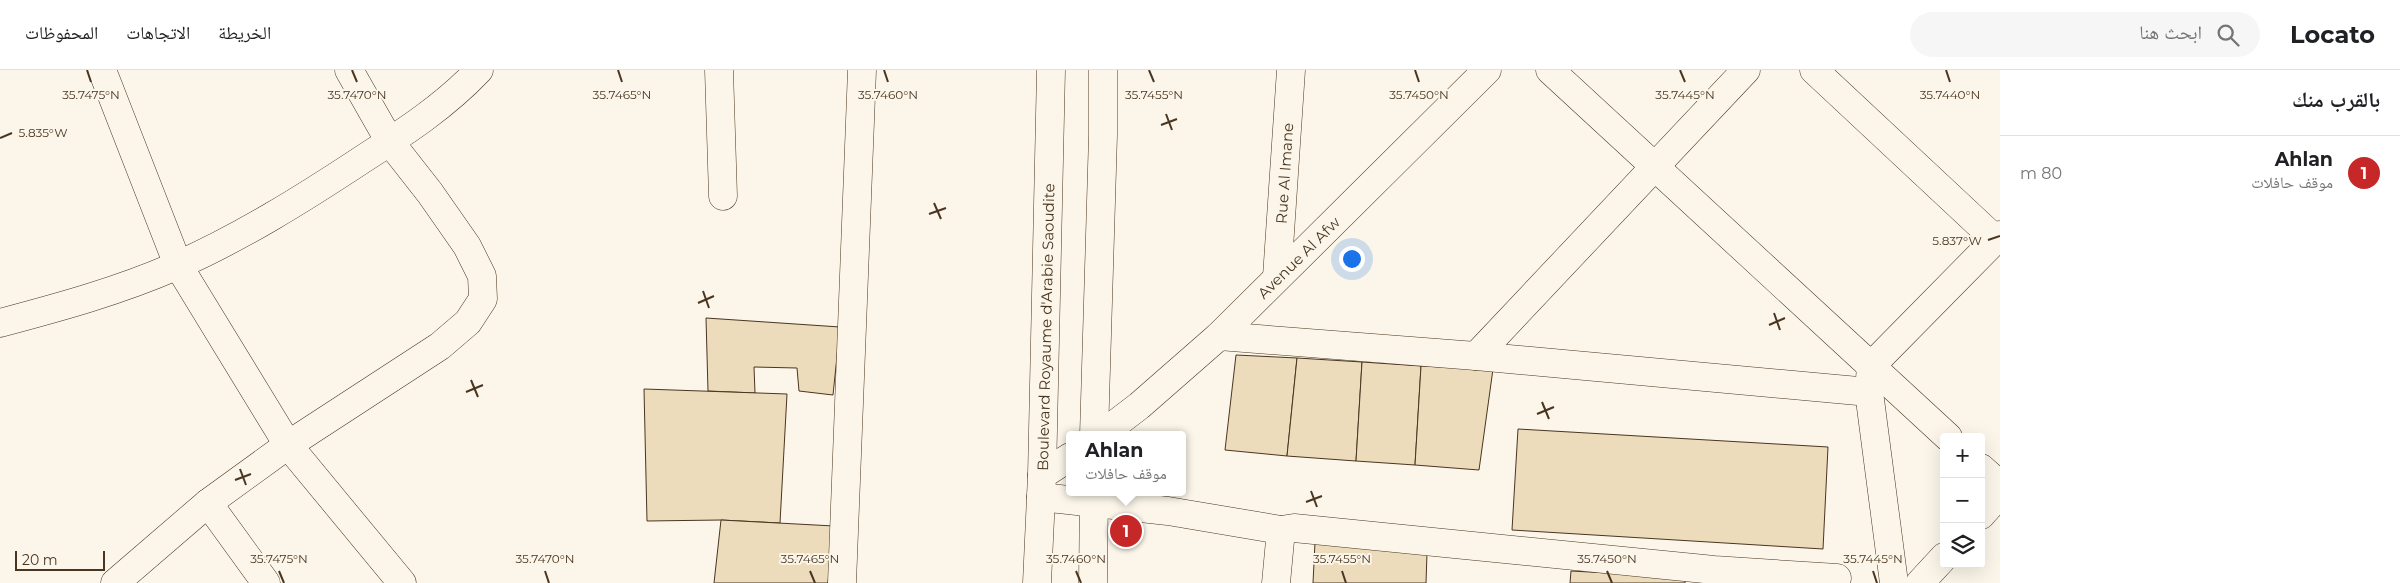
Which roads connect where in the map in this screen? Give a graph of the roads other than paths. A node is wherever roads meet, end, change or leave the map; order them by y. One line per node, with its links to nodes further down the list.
1 (102, 70): 17 (street)
2 (350, 70): 13 (street)
3 (479, 70): 13 (street)
4 (719, 70): 15 (street)
5 (862, 70): 41 (street)
6 (1051, 70): 29 (street, Boulevard Royaume d'Arabie Saoudite)
7 (1103, 70): 23 (street)
8 (1291, 70): 18 (street, Rue Al Imane)
9 (1487, 70): 18 (street, Avenue Al Afw)
10 (1550, 70): 14 (street)
11 (1746, 70): 14 (street)
12 (1814, 70): 16 (street)
13 (390, 142): 17 (street); 26 (street)
14 (1655, 167): 21 (street); 22 (street)
15 (723, 196)
16 (1998, 238): 22 (street)
17 (178, 265): 19 (street); 26 (street)
18 (1276, 277): 20 (street, Avenue Al Afw)
19 (0, 323)
20 (1219, 336): 21 (street); 24 (street, Avenue Al Afw)
21 (1476, 356): 22 (street)
22 (1870, 379): 25 (street); 45 (street)
23 (1094, 431)
24 (1107, 431)
25 (1943, 433)
26 (288, 445): 32 (street); 40 (street)
27 (1066, 461): 29 (street)
28 (1996, 482): 33 (street)
29 (1042, 486): 30 (street); 42 (street, Boulevard Royaume d'Arabie Saoudite)
30 (1066, 491)
31 (1094, 497): 34 (street); 43 (street)
32 (208, 503): 38 (street); 39 (street)
33 (1985, 506)
34 (1281, 530): 36 (street); 44 (street)
35 (1940, 561): 46 (street)
36 (1714, 576): 37 (street)
37 (1837, 578)
38 (115, 583)
39 (266, 583)
40 (402, 583)
41 (842, 583)
42 (1037, 583)
43 (1093, 583)
44 (1276, 583)
45 (1894, 583)
46 (1920, 583)

